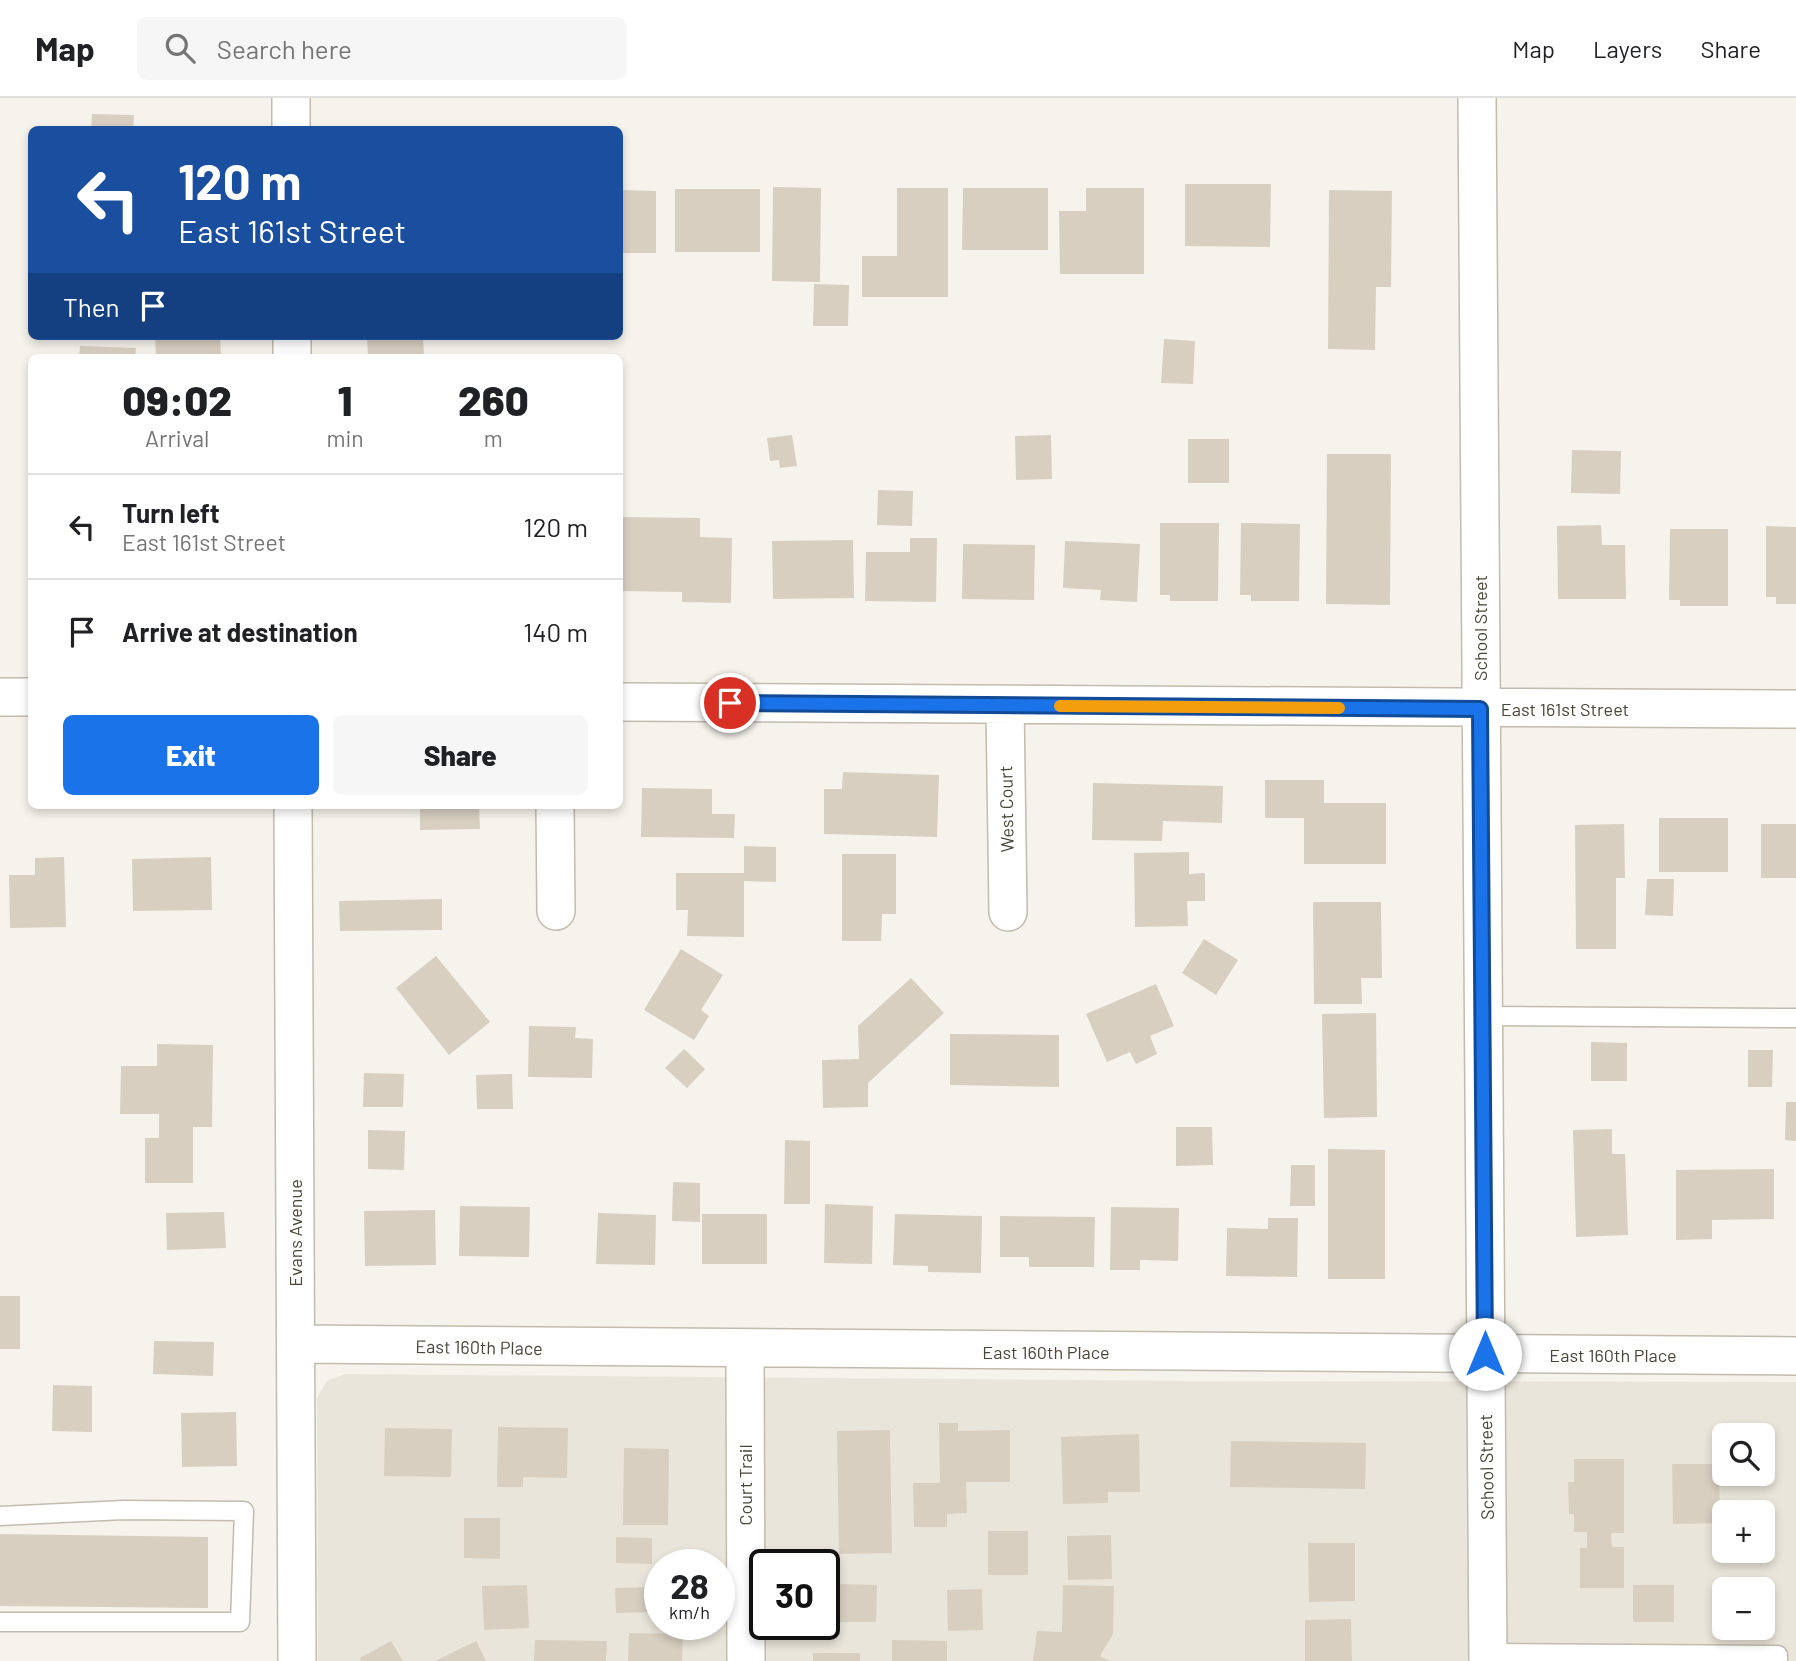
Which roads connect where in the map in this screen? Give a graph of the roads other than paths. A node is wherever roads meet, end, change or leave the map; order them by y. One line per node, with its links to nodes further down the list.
1 (291, 98): 3 (street)
2 (1477, 98): 8 (street, School Street)
3 (291, 126)
4 (0, 697): 5 (street)
5 (28, 697)
6 (623, 702): 7 (street, East 161st Street)
7 (1005, 705): 8 (street, East 161st Street); 13 (street, West Court)
8 (1480, 709): 9 (street, East 161st Street); 14 (street, School Street)
9 (1796, 709)
10 (293, 809): 16 (street, Evans Avenue)
11 (555, 809): 12 (street)
12 (556, 911)
13 (1008, 912)
14 (1482, 1016): 15 (lane); 18 (street, School Street)
15 (1796, 1018)
16 (296, 1344): 17 (street, East 160th Place); 23 (street, Evans Avenue)
17 (745, 1350): 18 (street, East 160th Place); 24 (street, Court Trail)
18 (1485, 1354): 19 (street, East 160th Place); 22 (street, School Street)
19 (1796, 1356)
20 (0, 1516): 21 (lane)
21 (0, 1622)
22 (1488, 1657): 25 (lane)
23 (297, 1661)
24 (746, 1661)
25 (1778, 1661)

